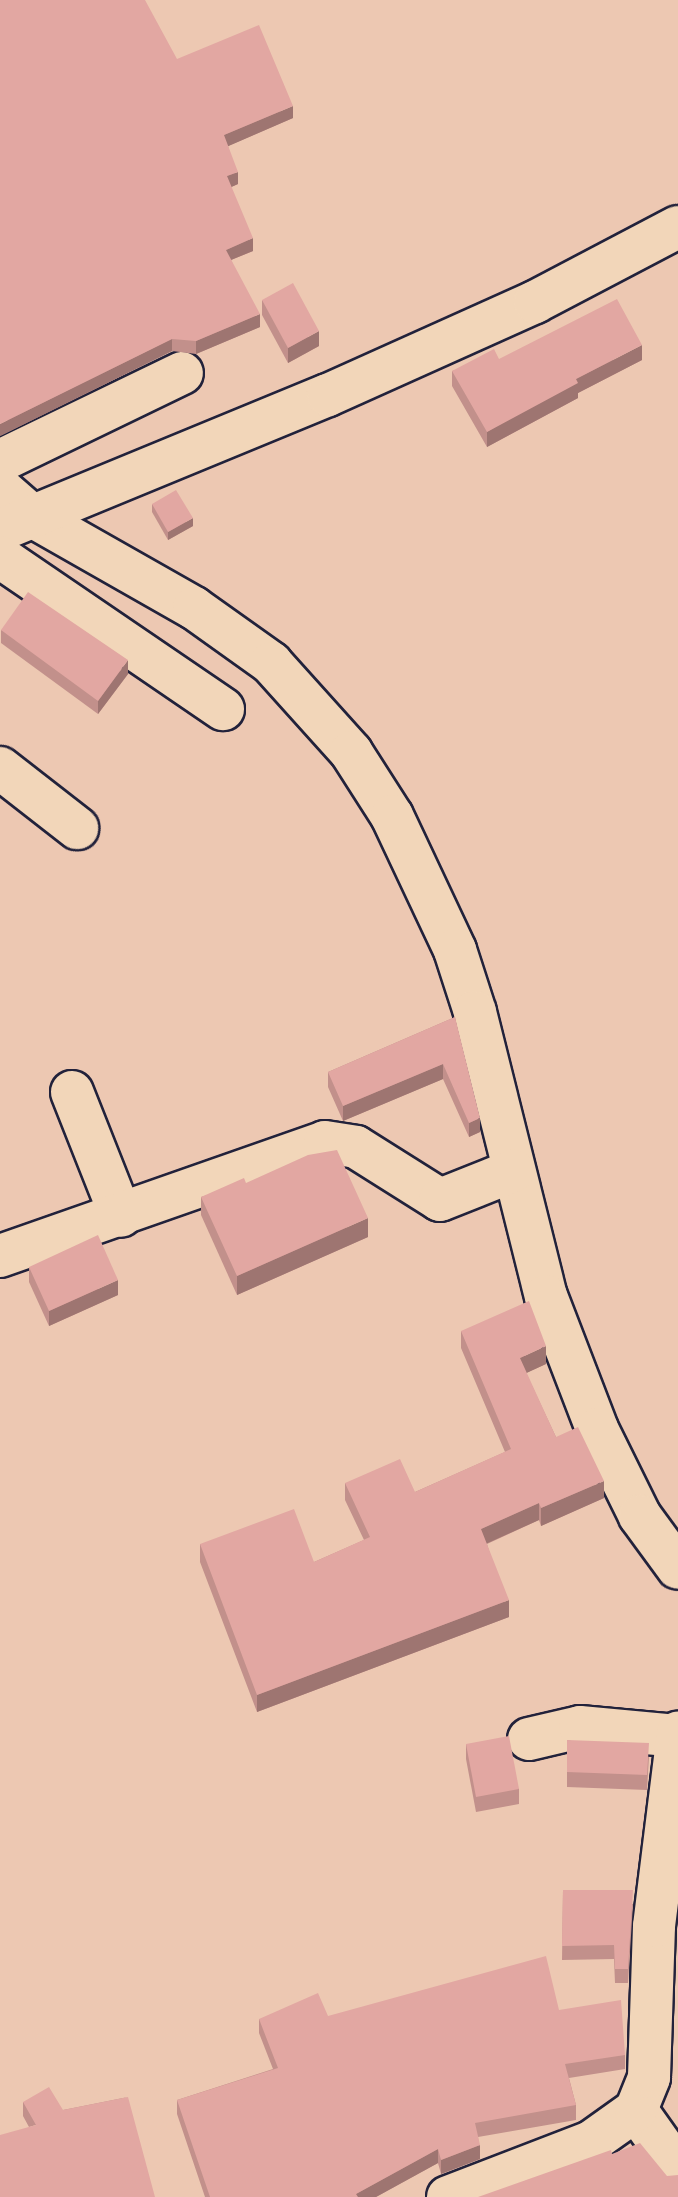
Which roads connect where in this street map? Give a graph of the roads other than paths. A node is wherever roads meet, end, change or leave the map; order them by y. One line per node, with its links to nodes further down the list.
1 (678, 227): 5 (street)
2 (182, 373): 3 (street)
3 (0, 461)
4 (0, 488): 5 (street)
5 (16, 523): 11 (street)
6 (0, 557): 7 (street)
7 (223, 709)
8 (0, 768): 9 (street)
9 (77, 828)
10 (72, 1092): 12 (street)
11 (513, 1171): 12 (street); 14 (street)
12 (121, 1216): 13 (street)
13 (0, 1256)
14 (678, 1568)
15 (677, 1734): 16 (street); 17 (street)
16 (529, 1739)
17 (654, 2085): 18 (street); 19 (street)
18 (678, 2169)
19 (448, 2197)

